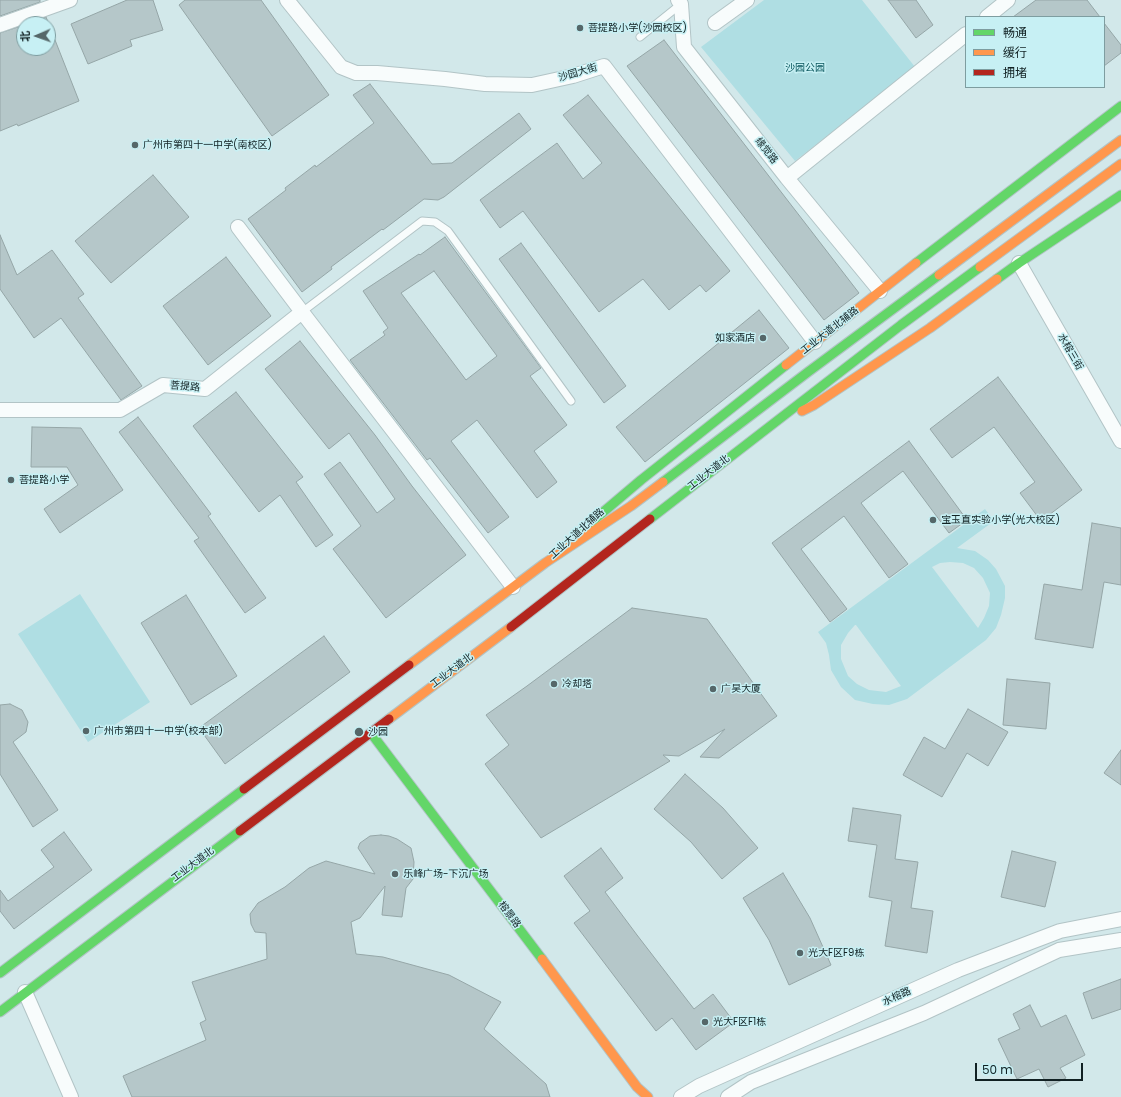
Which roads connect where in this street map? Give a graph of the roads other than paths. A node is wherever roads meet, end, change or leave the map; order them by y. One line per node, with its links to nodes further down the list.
1 (70, 0): 8 (street)
2 (287, 0): 20 (street, 沙园大街)
3 (747, 0): 7 (street)
4 (1008, 0): 6 (street)
5 (679, 2): 10 (lane); 14 (street, 缘觉路)
6 (988, 16)
7 (715, 23)
8 (0, 25)
9 (965, 35): 14 (street)
10 (640, 36)
11 (1121, 106): 18 (main road, 工业大道北辅路)
12 (1121, 140): 25 (main road, 工业大道北)
13 (1121, 164): 23 (main road, 工业大道北)
14 (788, 178): 18 (street, 缘觉路)
15 (1121, 195): 17 (main road)
16 (238, 227): 19 (street)
17 (1019, 263): 23 (main road); 24 (street, 水榕三街)
18 (880, 291): 20 (main road, 工业大道北辅路)
19 (302, 312): 21 (lane); 22 (street, 菩提路); 26 (street)
20 (815, 342): 25 (main road, 工业大道北辅路)
21 (571, 401)
22 (0, 410)
23 (754, 437): 27 (main road, 工业大道北)
24 (1121, 441)
25 (544, 564): 26 (main road, 工业大道北)
26 (513, 587): 30 (main road, 工业大道北)
27 (371, 733): 31 (main road, 工业大道北); 34 (main road, 榕景路)
28 (1121, 919): 35 (street, 水榕路)
29 (1121, 940): 36 (street)
30 (0, 973)
31 (26, 992): 32 (main road, 工业大道北); 33 (street)
32 (0, 1012)
33 (71, 1097)
34 (648, 1097)
35 (681, 1097)
36 (728, 1097)

